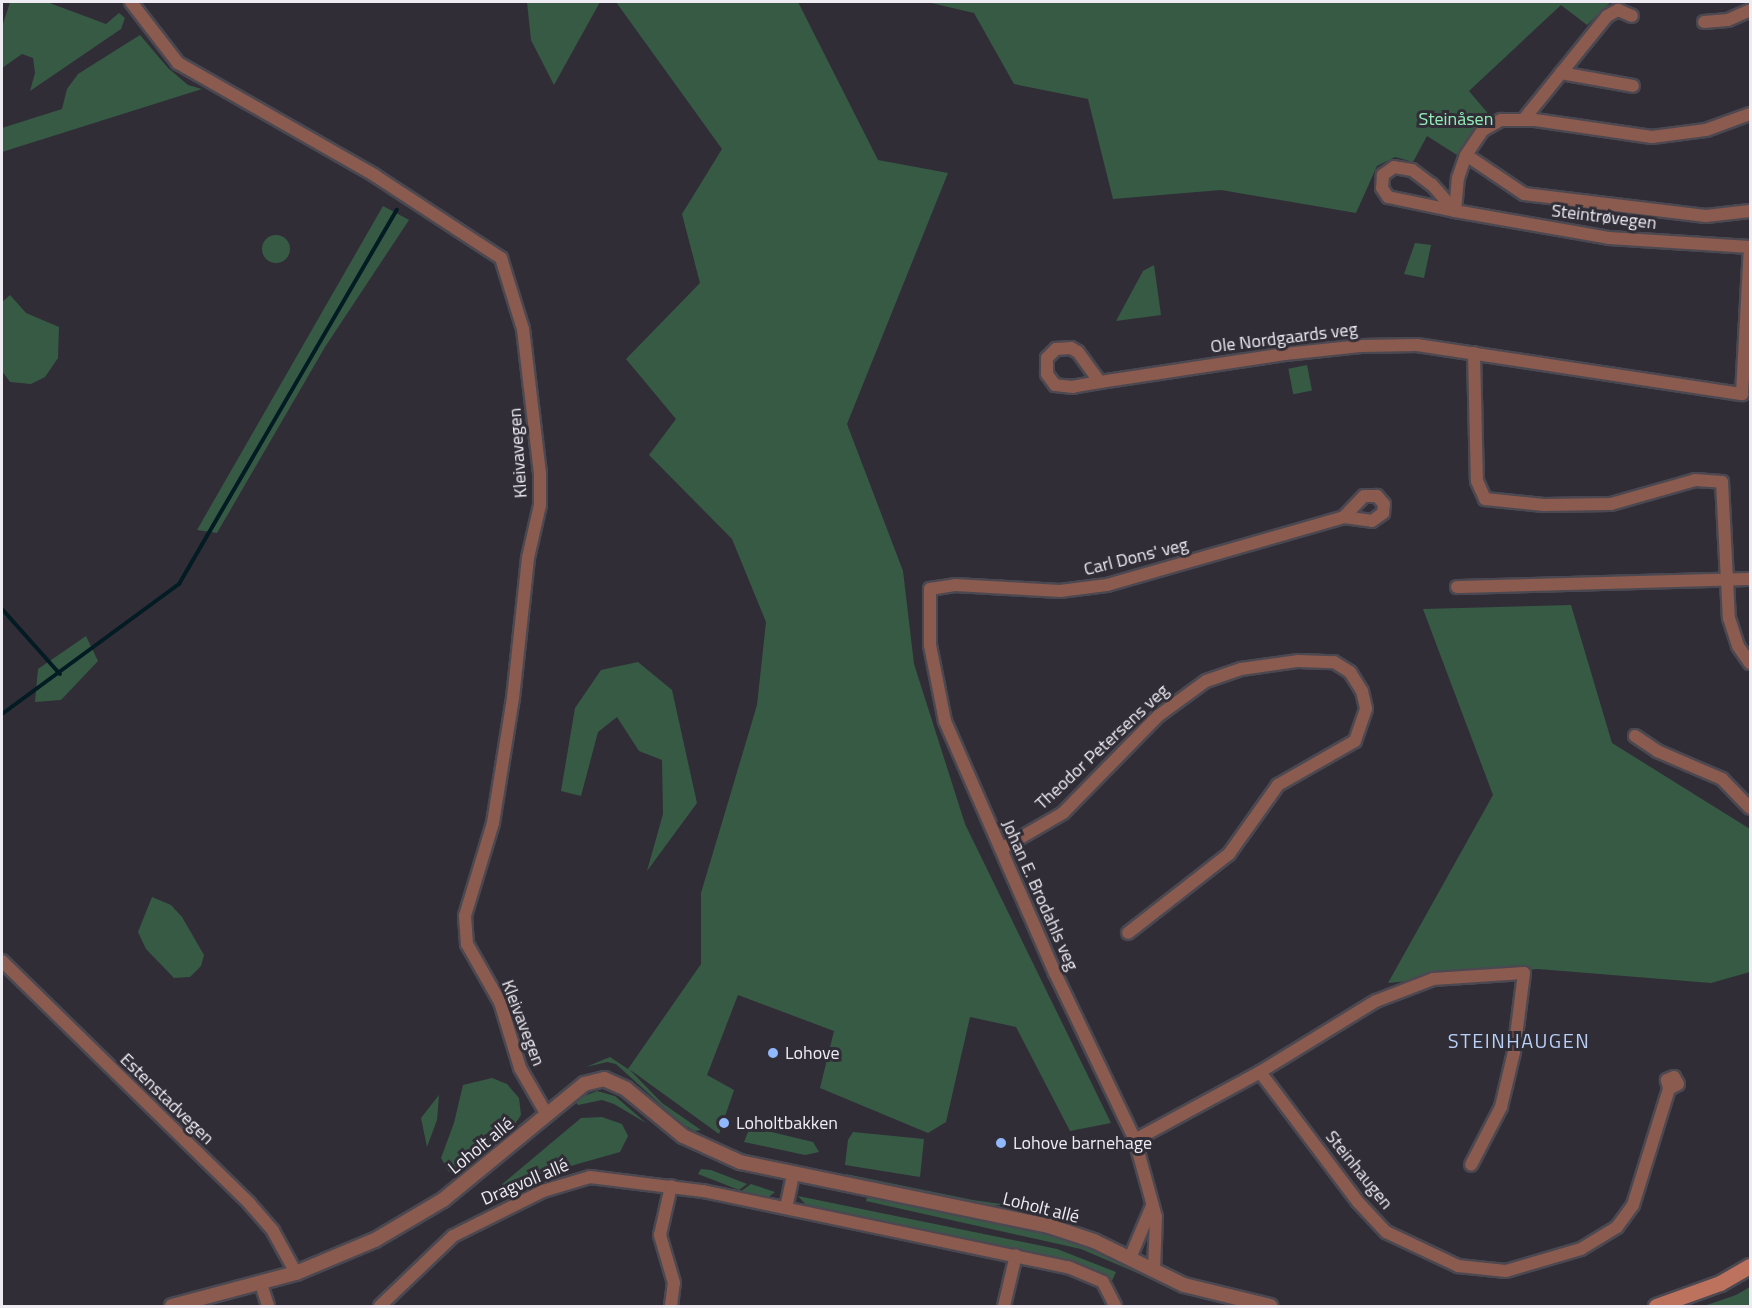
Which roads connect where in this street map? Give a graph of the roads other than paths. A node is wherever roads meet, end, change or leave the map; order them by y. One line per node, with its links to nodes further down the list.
1 (131, 2): 29 (street, Kleivavegen)
2 (1750, 10): 4 (street)
3 (1632, 16): 5 (street)
4 (1704, 22)
5 (1561, 73): 6 (street); 8 (street)
6 (1633, 86)
7 (1750, 114): 8 (street)
8 (1524, 118): 9 (street)
9 (1466, 155): 10 (street); 11 (street)
10 (1455, 211): 10 (street, Steintrøvegen); 12 (street, Steintrøvegen)
11 (1750, 211)
12 (1750, 247): 15 (street, Ole Nordgaards veg)
13 (1474, 353): 14 (street, Ole Nordgaards veg); 15 (street, Ole Nordgaards veg); 18 (street)
14 (1100, 381)
15 (1746, 394)
16 (1344, 517): 20 (street, Carl Dons' veg)
17 (1750, 579): 18 (street)
18 (1728, 580): 19 (street); 21 (street)
19 (1457, 587)
20 (930, 589): 24 (street, Johan E. Brodahls veg)
21 (1750, 663)
22 (1635, 736): 23 (street)
23 (1750, 808)
24 (1000, 849): 25 (street, Theodor Petersens veg); 30 (street, Johan E. Brodahls veg)
25 (1128, 933)
26 (2, 961): 40 (street, Estenstadvegen)
27 (1260, 1072): 28 (street, Steinhaugen); 30 (street); 31 (street)
28 (1669, 1089)
29 (547, 1115): 32 (street, Loholt allé); 40 (street, Loholt allé)
30 (1135, 1140): 34 (street, Johan E. Brodahls veg)
31 (1471, 1165)
32 (793, 1174): 35 (street); 37 (street, Loholt allé)
33 (671, 1186): 35 (street, Dragvoll allé); 44 (street, Dragvoll allé); 45 (street)
34 (1152, 1206): 37 (street); 39 (street, Johan E. Brodahls veg)
35 (786, 1208): 36 (street)
36 (1016, 1255): 46 (street); 47 (street)
37 (1130, 1258): 39 (street, Loholt allé)
38 (1750, 1266): 49 (main road)
39 (1154, 1271): 48 (street, Loholt allé)
40 (296, 1272): 41 (street, Loholt allé)
41 (261, 1284): 42 (street, Loholt allé); 43 (street)
42 (172, 1306)
43 (268, 1306)
44 (380, 1306)
45 (671, 1306)
46 (1004, 1306)
47 (1115, 1306)
48 (1270, 1306)
49 (1656, 1306)

